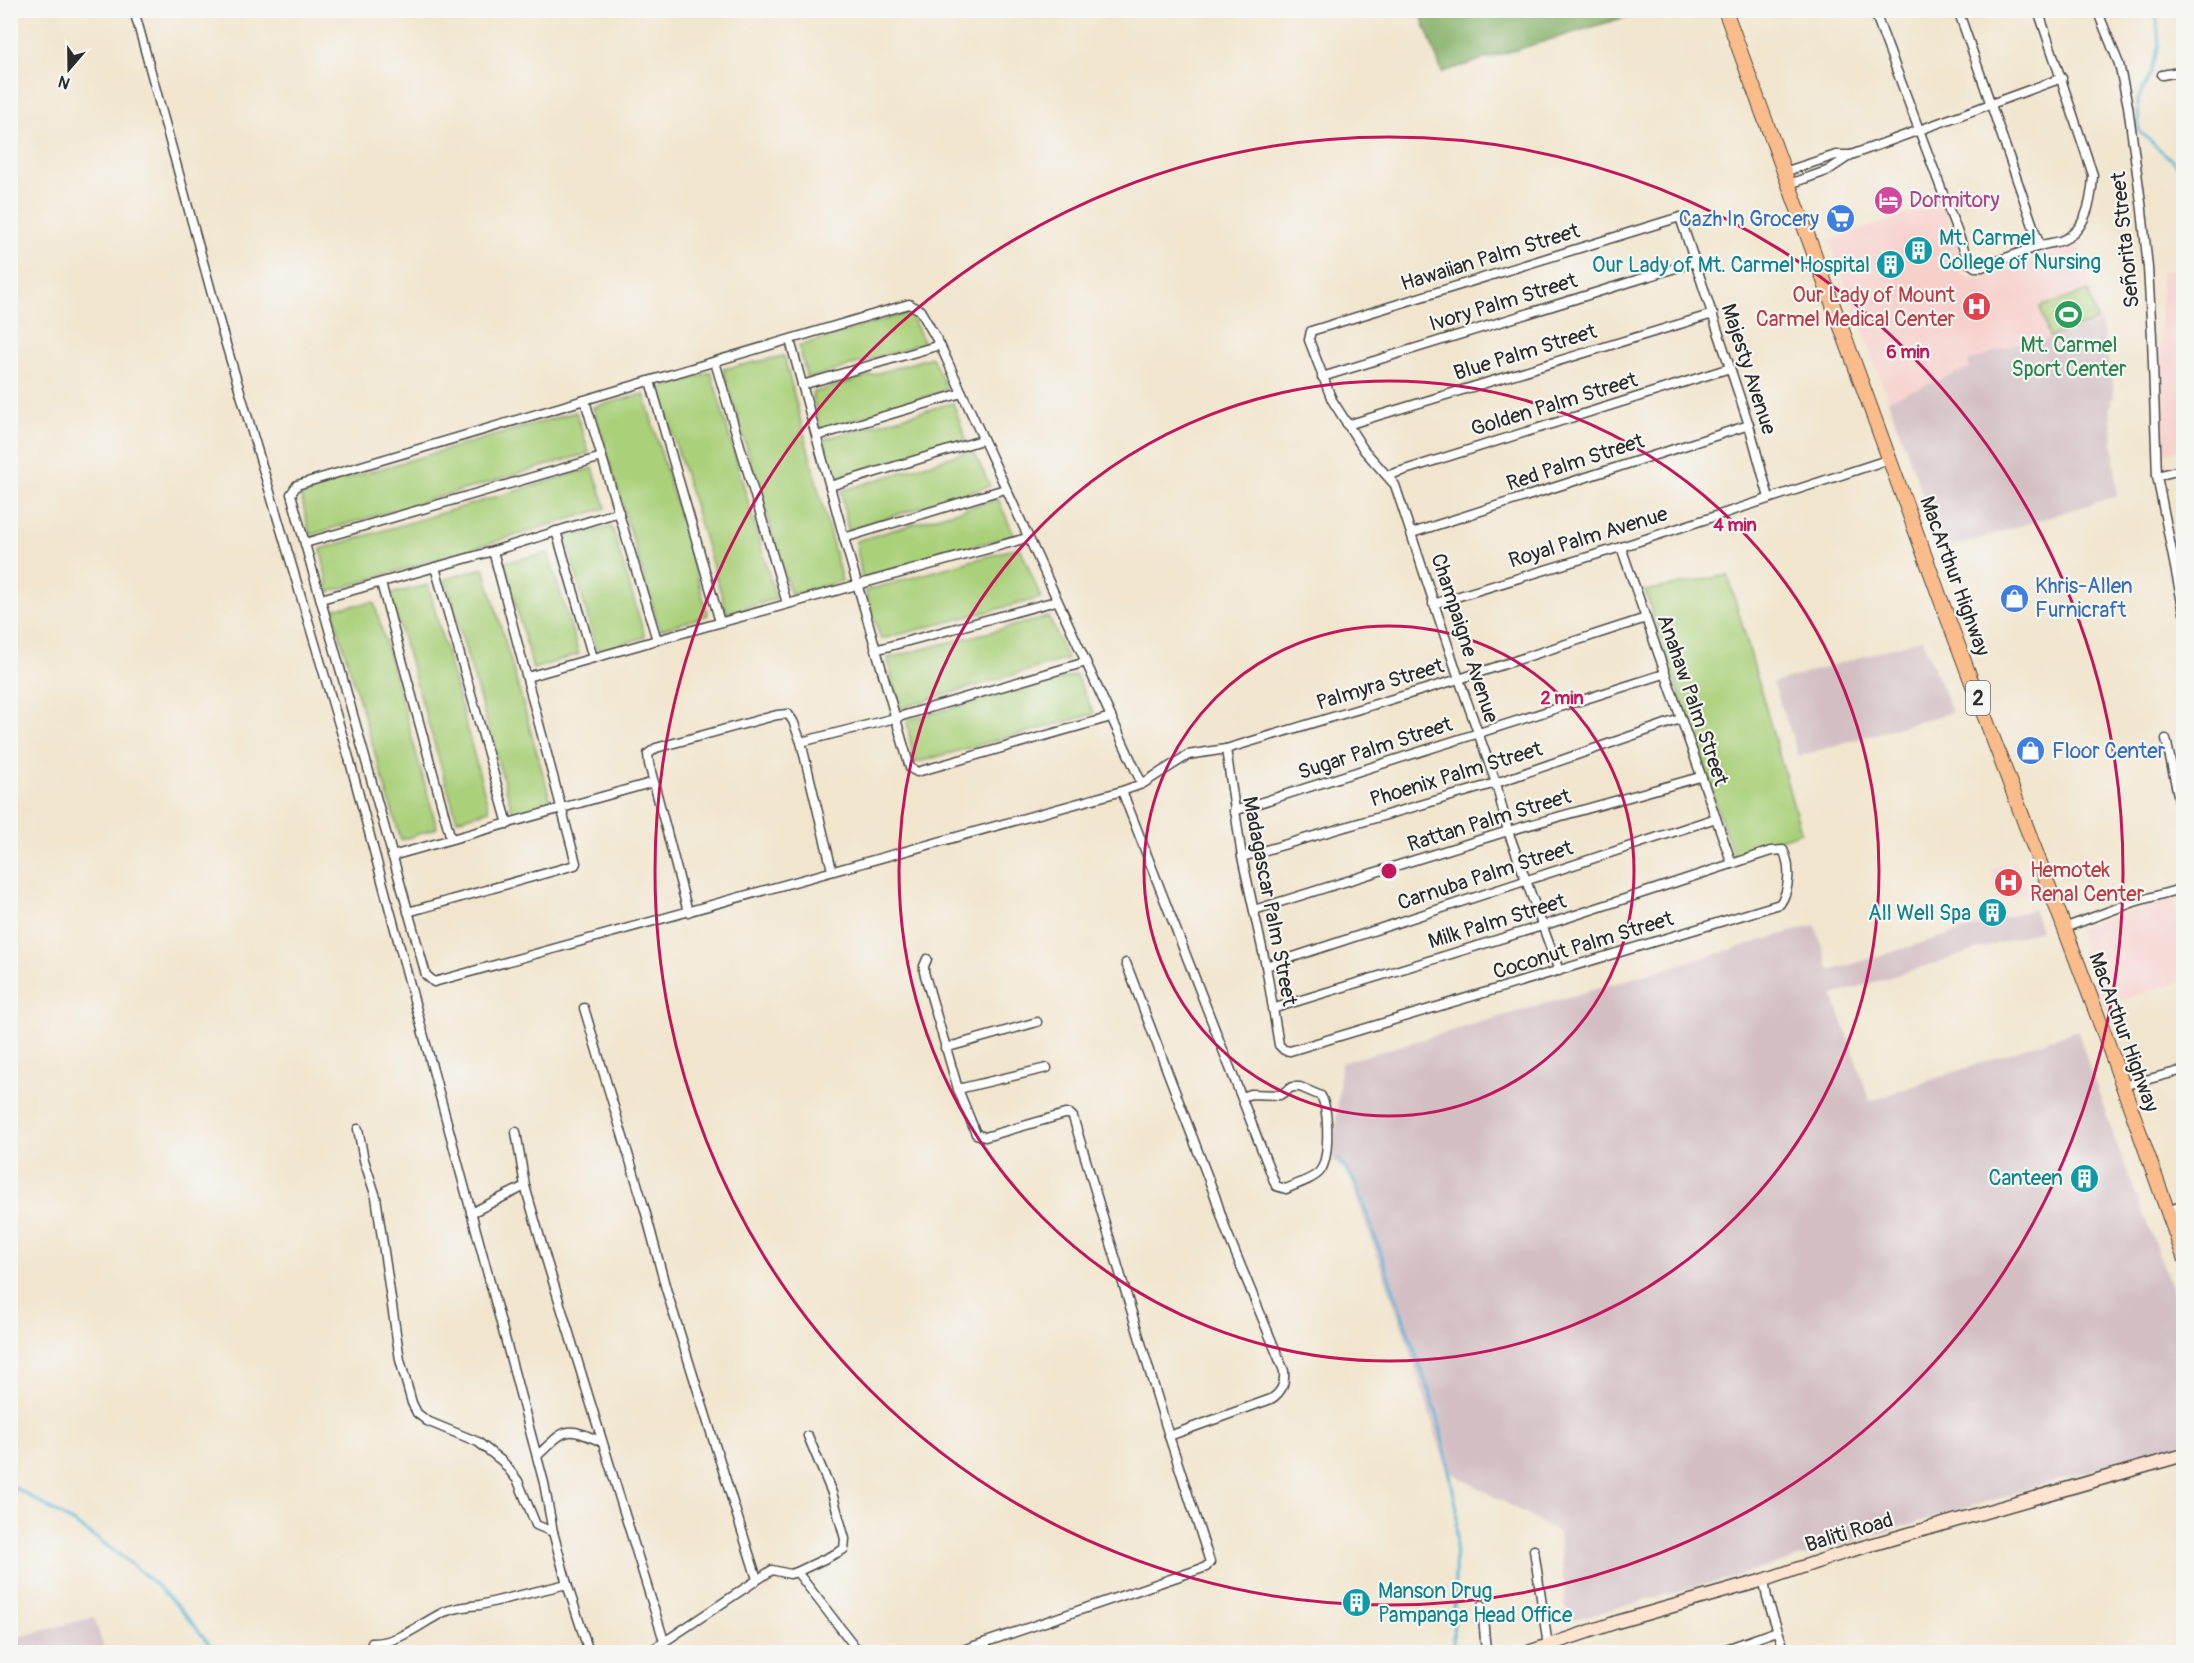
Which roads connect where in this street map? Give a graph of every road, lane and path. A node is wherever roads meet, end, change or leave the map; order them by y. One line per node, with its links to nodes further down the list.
1 (134, 10): 116 (street)
2 (1725, 10): 15 (highway, MacArthur Highway / 2)
3 (1874, 10): 11 (street)
4 (1958, 10): 10 (street)
5 (2038, 10): 9 (street)
6 (2097, 10): 38 (street, Señorita Street)
7 (2184, 71): 8 (street)
8 (2162, 75)
9 (2062, 78): 10 (street); 17 (street)
10 (1992, 104): 11 (street); 17 (street)
11 (1917, 130): 12 (street); 17 (street)
12 (1851, 155): 13 (street); 14 (street)
13 (1823, 160): 14 (street); 15 (street)
14 (1827, 171): 15 (street)
15 (1787, 178): 35 (highway, MacArthur Highway / 2)
16 (1680, 217): 18 (street, Majesty Avenue); 20 (street, Hawaiian Palm Street)
17 (2040, 246)
18 (1695, 262): 19 (street, Majesty Avenue); 25 (street, Ivory Palm Street)
19 (1713, 314): 24 (street, Majesty Avenue); 30 (street, Blue Palm Street)
20 (1311, 331): 25 (street, Champaigne Avenue)
21 (790, 339): 22 (street); 23 (street); 27 (street)
22 (940, 345): 27 (street); 28 (street)
23 (715, 362): 26 (street); 55 (street)
24 (1730, 368): 31 (street, Majesty Avenue); 37 (street, Golden Palm Street)
25 (1322, 377): 30 (street, Champaigne Avenue)
26 (650, 381): 29 (street); 59 (street)
27 (802, 386): 32 (street)
28 (962, 393): 32 (street); 33 (street)
29 (585, 401): 34 (street); 47 (street)
30 (1347, 425): 37 (street, Champaigne Avenue)
31 (1749, 425): 41 (street, Majesty Avenue); 44 (street, Red Palm Street)
32 (817, 436): 39 (street)
33 (982, 440): 39 (street); 40 (street)
34 (602, 457): 42 (street); 47 (street)
35 (1890, 459): 41 (street, Royal Palm Avenue); 96 (highway, MacArthur Highway / 2)
36 (2184, 469): 38 (street)
37 (1389, 475): 44 (street, Champaigne Avenue)
38 (2157, 476): 57 (street, Señorita Street)
39 (830, 486): 45 (street)
40 (1005, 489): 45 (street); 46 (street)
41 (1769, 498): 48 (street, Royal Palm Avenue)
42 (619, 512): 43 (street); 60 (street)
43 (556, 531): 49 (street); 62 (street)
44 (1412, 533): 56 (street, Champaigne Avenue)
45 (844, 538): 52 (street)
46 (1027, 538): 52 (street); 54 (street)
47 (305, 543): 53 (street)
48 (1621, 547): 56 (street, Royal Palm Avenue); 58 (street, Anahaw Palm Street)
49 (493, 551): 50 (street); 65 (street)
50 (435, 567): 51 (street); 83 (street)
51 (381, 583): 53 (street); 85 (street)
52 (857, 584): 55 (street); 61 (street)
53 (321, 599): 86 (street)
54 (1056, 602): 61 (street); 63 (street)
55 (787, 603): 59 (street)
56 (1433, 604): 66 (street, Champaigne Avenue)
57 (2184, 613)
58 (1646, 618): 64 (street, Anahaw Palm Street); 66 (street, Palmyra Street)
59 (720, 622): 60 (street)
60 (657, 640): 62 (street)
61 (875, 650): 68 (street)
62 (593, 658): 65 (street)
63 (1086, 662): 67 (street); 68 (street)
64 (1665, 674): 69 (street, Anahaw Palm Street); 70 (street, Sugar Palm Street)
65 (527, 677): 79 (street)
66 (1459, 679): 70 (street, Champaigne Avenue); 73 (street, Palmyra Street)
67 (1111, 717): 68 (street); 77 (street)
68 (895, 718): 72 (street)
69 (1680, 719): 74 (street, Anahaw Palm Street); 76 (street, Phoenix Palm Street)
70 (1478, 734): 76 (street, Champaigne Avenue); 80 (street, Sugar Palm Street)
71 (2166, 739): 82 (street)
72 (801, 742): 75 (street); 89 (street)
73 (1226, 749): 77 (street, Palmyra Street); 80 (street, Madagascar Palm Street)
74 (1700, 777): 81 (street, Anahaw Palm Street); 84 (street, Rattan Palm Street)
75 (654, 782): 79 (street); 94 (street)
76 (1496, 783): 84 (street, Champaigne Avenue); 87 (street, Phoenix Palm Street)
77 (1142, 784): 78 (street, Palmyra Street)
78 (1122, 791): 89 (street, Palmyra Street); 110 (street)
79 (563, 809): 83 (street); 93 (street)
80 (1234, 811): 87 (street, Madagascar Palm Street)
81 (1716, 818): 88 (street, Anahaw Palm Street); 90 (street, Carnuba Palm Street)
82 (2184, 823)
83 (508, 824): 85 (street)
84 (1508, 831): 90 (street, Champaigne Avenue); 92 (street, Rattan Palm Street)
85 (452, 839): 86 (street)
86 (392, 856): 93 (street)
87 (1242, 857): 92 (street, Madagascar Palm Street)
88 (1732, 864): 95 (street, Milk Palm Street); 100 (street, Coconut Palm Street)
89 (832, 870): 94 (street, Palmyra Street)
90 (1525, 880): 95 (street, Champaigne Avenue); 99 (street, Carnuba Palm Street)
91 (2184, 888): 96 (street)
92 (1254, 910): 99 (street, Madagascar Palm Street)
93 (408, 912): 94 (street, Palmyra Street)
94 (688, 912)
95 (1542, 926): 100 (street, Champaigne Avenue); 102 (street, Milk Palm Street)
96 (2064, 928): 108 (highway, MacArthur Highway / 2)
97 (927, 959): 104 (street)
98 (1126, 963): 119 (street)
99 (1266, 966): 102 (street, Madagascar Palm Street)
100 (1559, 971): 105 (street, Coconut Palm Street)
101 (584, 1008): 126 (street)
102 (1272, 1009): 105 (street, Madagascar Palm Street)
103 (1037, 1022): 104 (street)
104 (945, 1048): 109 (street)
105 (1290, 1051)
106 (1047, 1068): 109 (street)
107 (2184, 1070): 108 (street)
108 (2122, 1086): 115 (highway, MacArthur Highway / 2)
109 (958, 1089): 119 (street)
110 (1242, 1097): 110 (street)
111 (358, 1129): 123 (street)
112 (516, 1132): 113 (street)
113 (525, 1186): 116 (street); 120 (street)
114 (2184, 1206): 115 (street)
115 (2168, 1211): 117 (highway, MacArthur Highway / 2)
116 (471, 1213): 122 (street)
117 (2184, 1257)
118 (808, 1436): 125 (street)
119 (1169, 1436): 137 (street)
120 (602, 1442): 122 (street); 131 (street)
121 (2184, 1455): 127 (main road, Baliti Road)
122 (537, 1456): 123 (street)
123 (553, 1532): 128 (street)
124 (1534, 1550): 133 (street)
125 (797, 1572): 126 (street); 136 (street)
126 (757, 1579): 131 (street)
127 (1764, 1580): 130 (street); 133 (main road, Baliti Road)
128 (567, 1584): 132 (street); 134 (street)
129 (1482, 1605): 138 (street)
130 (1777, 1631): 140 (street); 141 (street)
131 (664, 1641): 135 (street)
132 (372, 1643)
133 (1548, 1646): 139 (main road, Baliti Road)
134 (589, 1653)
135 (649, 1653)
136 (859, 1653)
137 (957, 1653)
138 (1486, 1653)
139 (1528, 1653)
140 (1718, 1653)
141 (1785, 1653)

